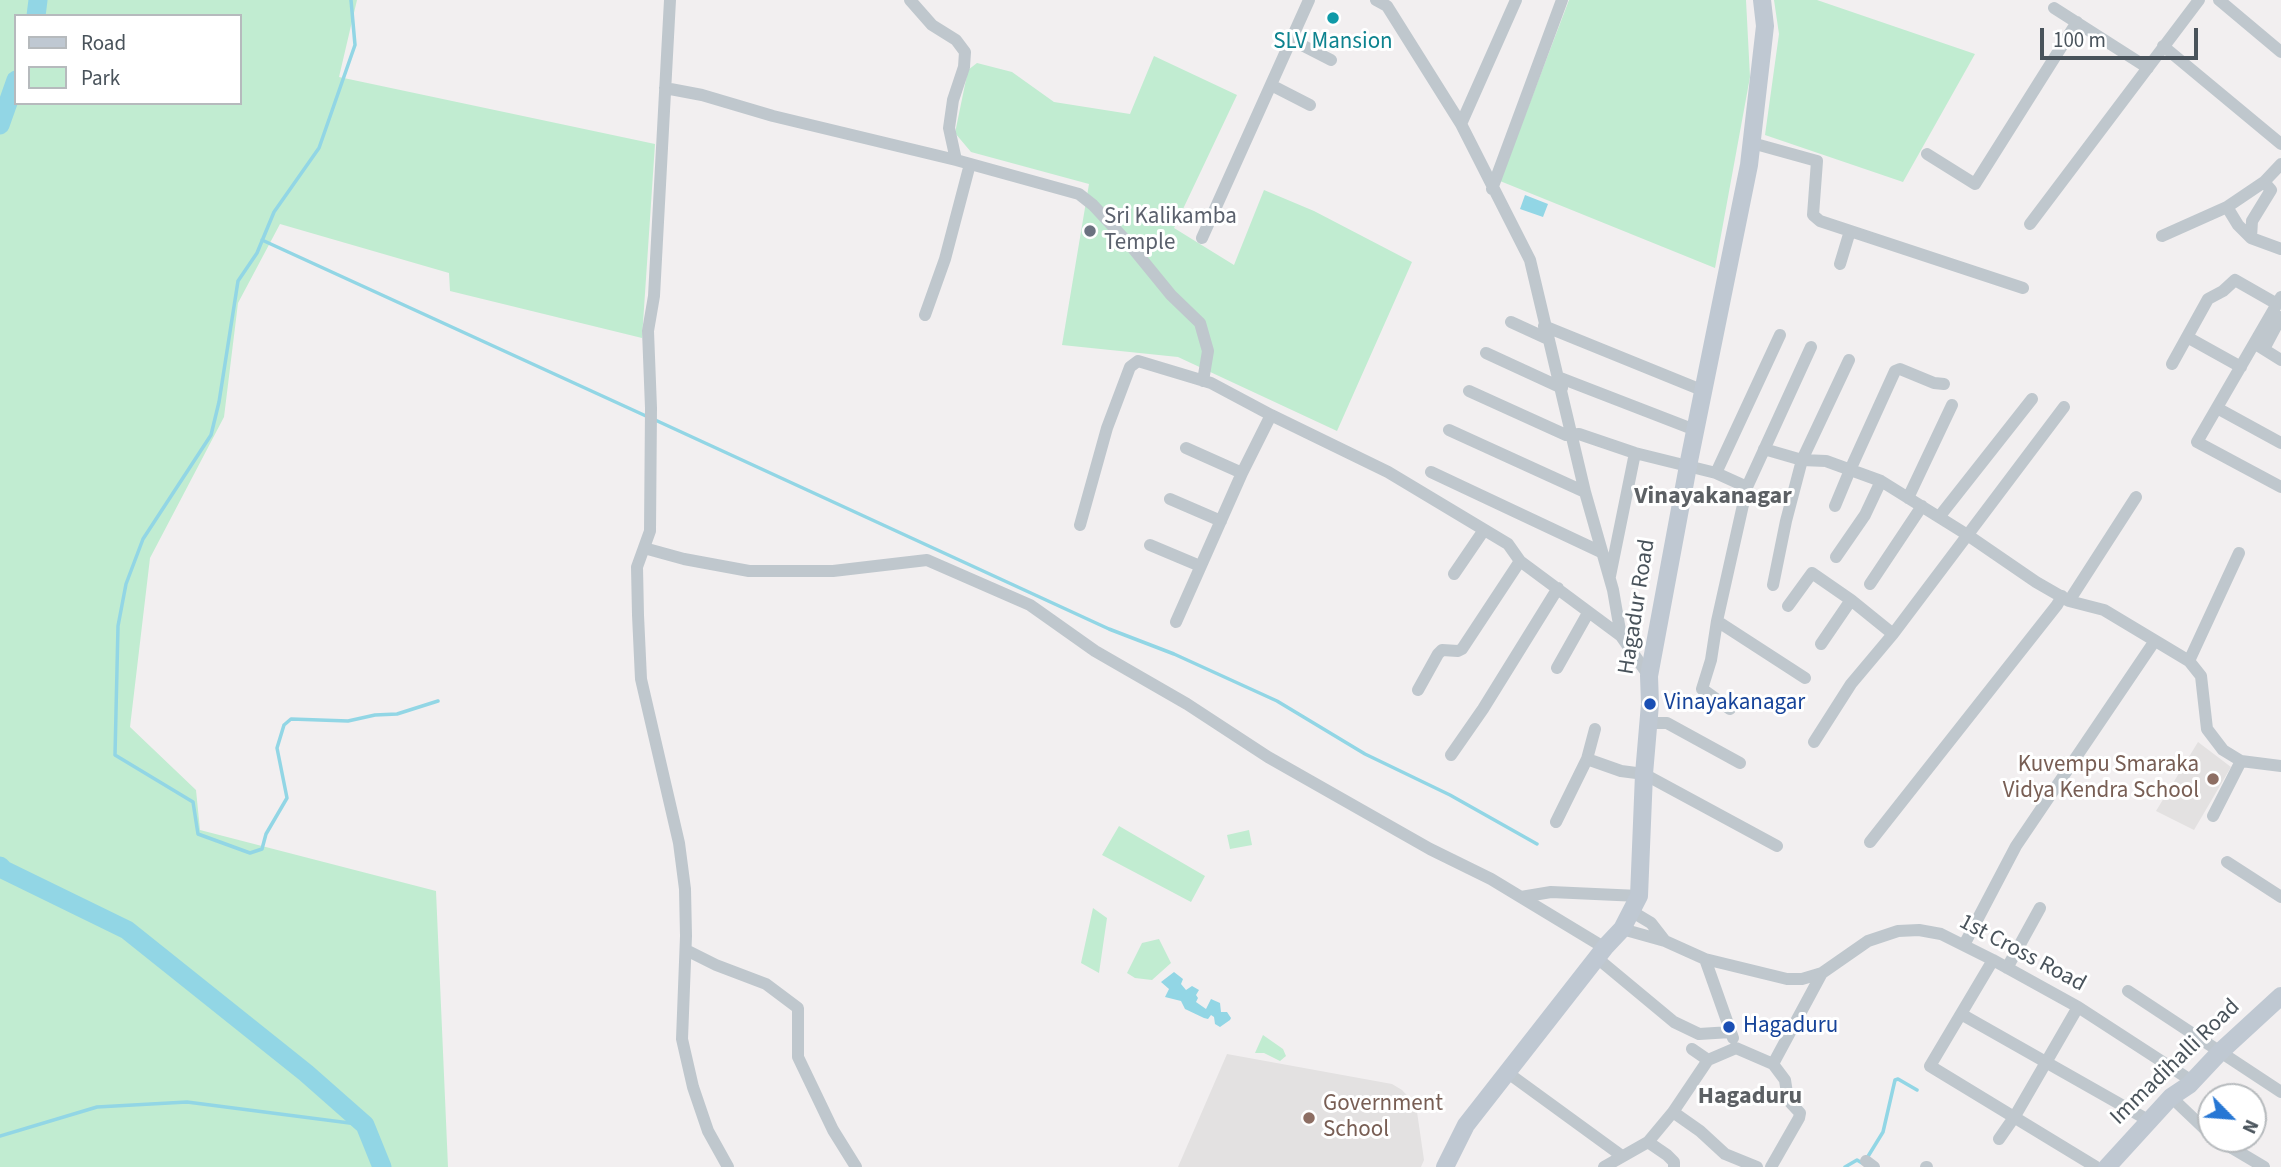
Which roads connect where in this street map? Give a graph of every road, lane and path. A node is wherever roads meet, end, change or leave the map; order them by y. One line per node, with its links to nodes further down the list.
1 (670, 0): 18 (street)
2 (910, 0): 24 (street)
3 (1309, 0): 12 (street)
4 (1376, 0): 20 (street)
5 (1516, 0): 20 (street)
6 (1562, 0): 28 (street)
7 (1762, 0): 21 (street, Hagadur Road)
8 (2199, 0): 13 (street)
9 (2219, 0): 14 (street)
10 (2054, 8): 11 (street)
11 (2077, 22): 16 (street); 23 (street)
12 (1292, 40): 15 (street); 17 (street)
13 (2163, 46): 16 (street); 22 (street)
14 (2281, 52)
15 (1331, 60)
16 (2148, 68): 30 (street)
17 (1271, 86): 19 (street); 34 (street)
18 (665, 88): 24 (street); 89 (street)
19 (1310, 105)
20 (1461, 124): 28 (street)
21 (1752, 143): 31 (street); 55 (street, Hagadur Road)
22 (2281, 144)
23 (1927, 154)
24 (956, 160): 25 (street)
25 (970, 164): 39 (street); 51 (street)
26 (2281, 164): 27 (street)
27 (2272, 185): 29 (street); 33 (street)
28 (1492, 189): 41 (street)
29 (2227, 207): 32 (street); 33 (street)
30 (2030, 224)
31 (1850, 231): 36 (street); 37 (street)
32 (2162, 236)
33 (2251, 237): 35 (street)
34 (1202, 238)
35 (2281, 249)
36 (1840, 264)
37 (2023, 288)
38 (2280, 306): 43 (street); 44 (street)
39 (925, 315)
40 (1511, 322): 41 (street)
41 (1546, 333): 52 (street); 55 (street)
42 (1780, 335): 73 (street)
43 (2188, 337): 49 (street); 50 (street)
44 (2259, 346): 48 (street); 50 (street)
45 (1811, 347): 66 (street)
46 (1486, 352): 52 (street)
47 (1849, 360): 68 (street)
48 (2281, 360)
49 (2172, 364)
50 (2241, 367): 59 (street)
51 (1203, 381): 60 (street); 85 (street)
52 (1560, 383): 62 (street); 63 (street)
53 (1944, 384): 70 (street)
54 (1469, 391): 63 (street)
55 (1704, 391): 62 (street, Hagadur Road)
56 (2032, 399): 83 (street)
57 (1952, 405): 79 (street)
58 (2064, 407): 87 (street)
59 (2217, 408): 64 (street); 76 (street)
60 (1271, 415): 72 (street); 86 (street)
61 (1449, 430): 77 (street)
62 (1695, 430): 69 (street, Hagadur Road)
63 (1573, 435): 67 (street); 77 (street)
64 (2281, 443)
65 (1186, 448): 72 (street)
66 (1764, 449): 68 (street); 75 (street)
67 (1635, 453): 69 (street); 96 (street)
68 (1802, 460): 70 (street); 98 (street)
69 (1688, 466): 73 (street); 112 (street, Hagadur Road)
70 (1850, 470): 74 (street); 81 (street)
71 (1430, 472): 90 (street)
72 (1242, 473): 84 (street)
73 (1716, 473): 75 (street)
74 (1881, 481): 79 (street); 92 (street)
75 (1746, 487): 104 (street)
76 (2281, 487)
77 (1585, 492): 90 (street)
78 (2136, 497): 100 (street)
79 (1908, 498): 82 (street)
80 (1170, 499): 84 (street)
81 (1835, 506)
82 (1922, 506): 83 (street); 97 (street)
83 (1939, 517): 87 (street)
84 (1221, 521): 94 (street)
85 (1080, 525)
86 (1484, 530): 93 (street); 95 (street)
87 (1966, 534): 100 (street); 106 (street)
88 (1150, 545): 94 (street)
89 (644, 548): 130 (street); 137 (street)
90 (1601, 552): 96 (street)
91 (2239, 553): 110 (street)
92 (1836, 557)
93 (1520, 561): 99 (street); 114 (street)
94 (1200, 566): 105 (street)
95 (1454, 574)
96 (1609, 577): 107 (street)
97 (1870, 584)
98 (1773, 585)
99 (1558, 587): 103 (street); 119 (street)
100 (2066, 598): 108 (street); 127 (street)
101 (1851, 600): 102 (street); 106 (street); 109 (street)
102 (1788, 606)
103 (1588, 613): 107 (street); 111 (street)
104 (1717, 621): 113 (street); 115 (street)
105 (1176, 622)
106 (1893, 634): 118 (street)
107 (1621, 636): 112 (street)
108 (2154, 642): 110 (street); 136 (street)
109 (1821, 644)
110 (2189, 661): 121 (street)
111 (1557, 668)
112 (1649, 676): 116 (street, Hagadur Road)
113 (1805, 678)
114 (1418, 690)
115 (1730, 709)
116 (1648, 723): 122 (street); 124 (street, Hagadur Road)
117 (1595, 729): 120 (street)
118 (1814, 741)
119 (1451, 755)
120 (1587, 759): 124 (street); 126 (street)
121 (2241, 761): 123 (street); 125 (street)
122 (1740, 764)
123 (2281, 766)
124 (1644, 774): 128 (street); 132 (street, Hagadur Road)
125 (2213, 816)
126 (1556, 822)
127 (1870, 842)
128 (1777, 846)
129 (2227, 862): 131 (street)
130 (1521, 897): 132 (street); 138 (street)
131 (2281, 897)
132 (1635, 904): 134 (street, Hagadur Road); 135 (street)
133 (2040, 908): 141 (street)
134 (1622, 929): 135 (street, 1st Cross Road); 138 (street, Hagadur Road)
135 (1665, 941): 139 (street, 1st Cross Road)
136 (1964, 945): 140 (street, 1st Cross Road); 142 (street, 1st Cross Road)
137 (685, 950): 166 (street); 167 (street)
138 (1601, 953): 147 (street); 154 (street, Hagadur Road)
139 (1705, 959): 142 (street, 1st Cross Road); 147 (street)
140 (1993, 960): 141 (street, 1st Cross Road); 146 (street)
141 (2007, 968): 145 (street, 1st Cross Road)
142 (1822, 973): 153 (street)
143 (2128, 990): 150 (street)
144 (2281, 996): 150 (street, Immadihalli Road)
145 (2078, 1007): 152 (street); 155 (street, 1st Cross Road)
146 (1961, 1014): 152 (street); 159 (street)
147 (1731, 1032): 148 (street)
148 (1736, 1048): 151 (street); 153 (street)
149 (1692, 1049): 151 (street)
150 (2220, 1052): 155 (street, Immadihalli Road); 156 (street)
151 (1708, 1060): 158 (street)
152 (2044, 1063): 159 (street); 160 (street)
153 (1773, 1065): 172 (street)
154 (1507, 1073): 165 (street); 168 (street, Hagadur Road)
155 (2192, 1081): 157 (street, Immadihalli Road)
156 (2281, 1092)
157 (2171, 1097): 160 (street, Immadihalli Road); 161 (street)
158 (1673, 1112): 163 (street); 171 (street)
159 (2015, 1116): 162 (street); 173 (street)
160 (2148, 1119): 174 (street, Immadihalli Road)
161 (2197, 1122)
162 (1999, 1139)
163 (1648, 1142): 165 (street); 170 (street)
164 (2240, 1153): 175 (street)
165 (1622, 1156): 169 (street)
166 (728, 1167)
167 (856, 1167)
168 (1445, 1167)
169 (1604, 1167)
170 (1674, 1167)
171 (1757, 1167)
172 (1771, 1167)
173 (2096, 1167)
174 (2107, 1167)
175 (2264, 1167)

